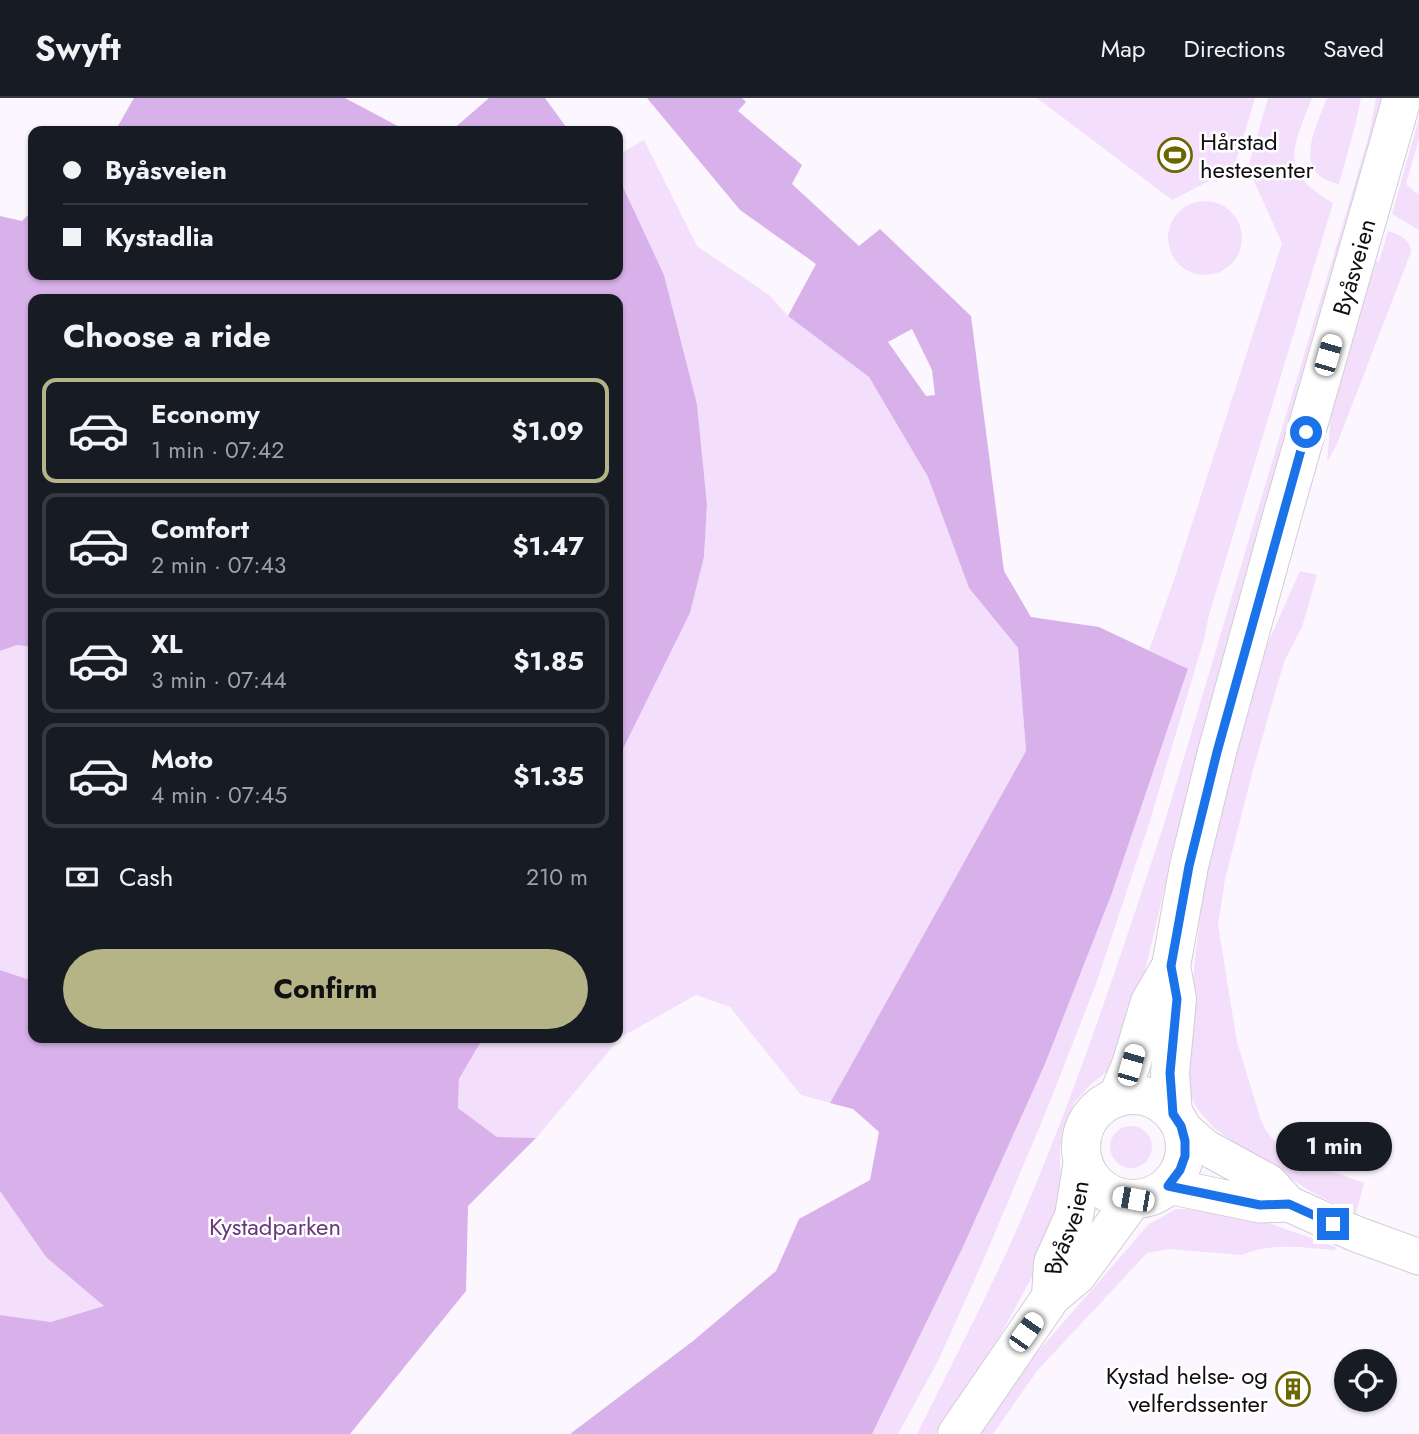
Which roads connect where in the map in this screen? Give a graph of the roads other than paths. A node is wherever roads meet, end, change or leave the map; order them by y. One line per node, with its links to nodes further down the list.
1 (1402, 98): 2 (main road, Byåsveien)
2 (1171, 966): 3 (main road, Byåsveien); 4 (main road, Byåsveien)
3 (1117, 1098): 4 (main road); 5 (main road)
4 (1177, 1120): 6 (main road); 8 (street)
5 (1083, 1161): 7 (main road); 10 (main road, Byåsveien)
6 (1168, 1186): 7 (main road); 8 (street)
7 (1133, 1199): 10 (main road, Byåsveien)
8 (1289, 1204): 9 (street)
9 (1419, 1258)
10 (1051, 1297): 11 (main road, Byåsveien)
11 (957, 1434)

